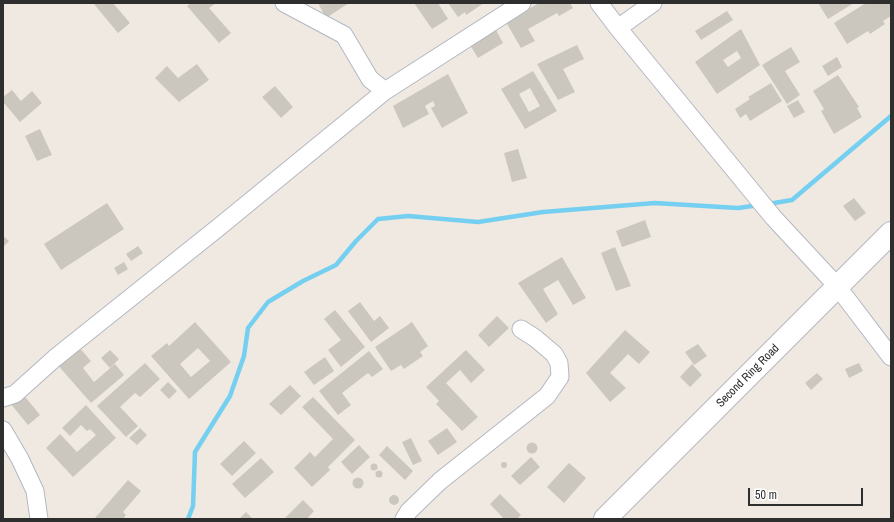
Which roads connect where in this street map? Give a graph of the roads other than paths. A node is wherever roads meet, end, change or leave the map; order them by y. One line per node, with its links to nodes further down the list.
1 (284, 3): 6 (street)
2 (522, 3): 6 (street)
3 (599, 3): 5 (street)
4 (653, 3): 5 (street)
5 (618, 28): 8 (street)
6 (385, 91): 11 (street)
7 (891, 233): 8 (main road, Second Ring Road)
8 (837, 286): 10 (street); 15 (main road, Second Ring Road)
9 (521, 330): 14 (street)
10 (891, 357)
11 (3, 398)
12 (3, 430): 13 (street)
13 (39, 519)
14 (404, 519)
15 (605, 519)

